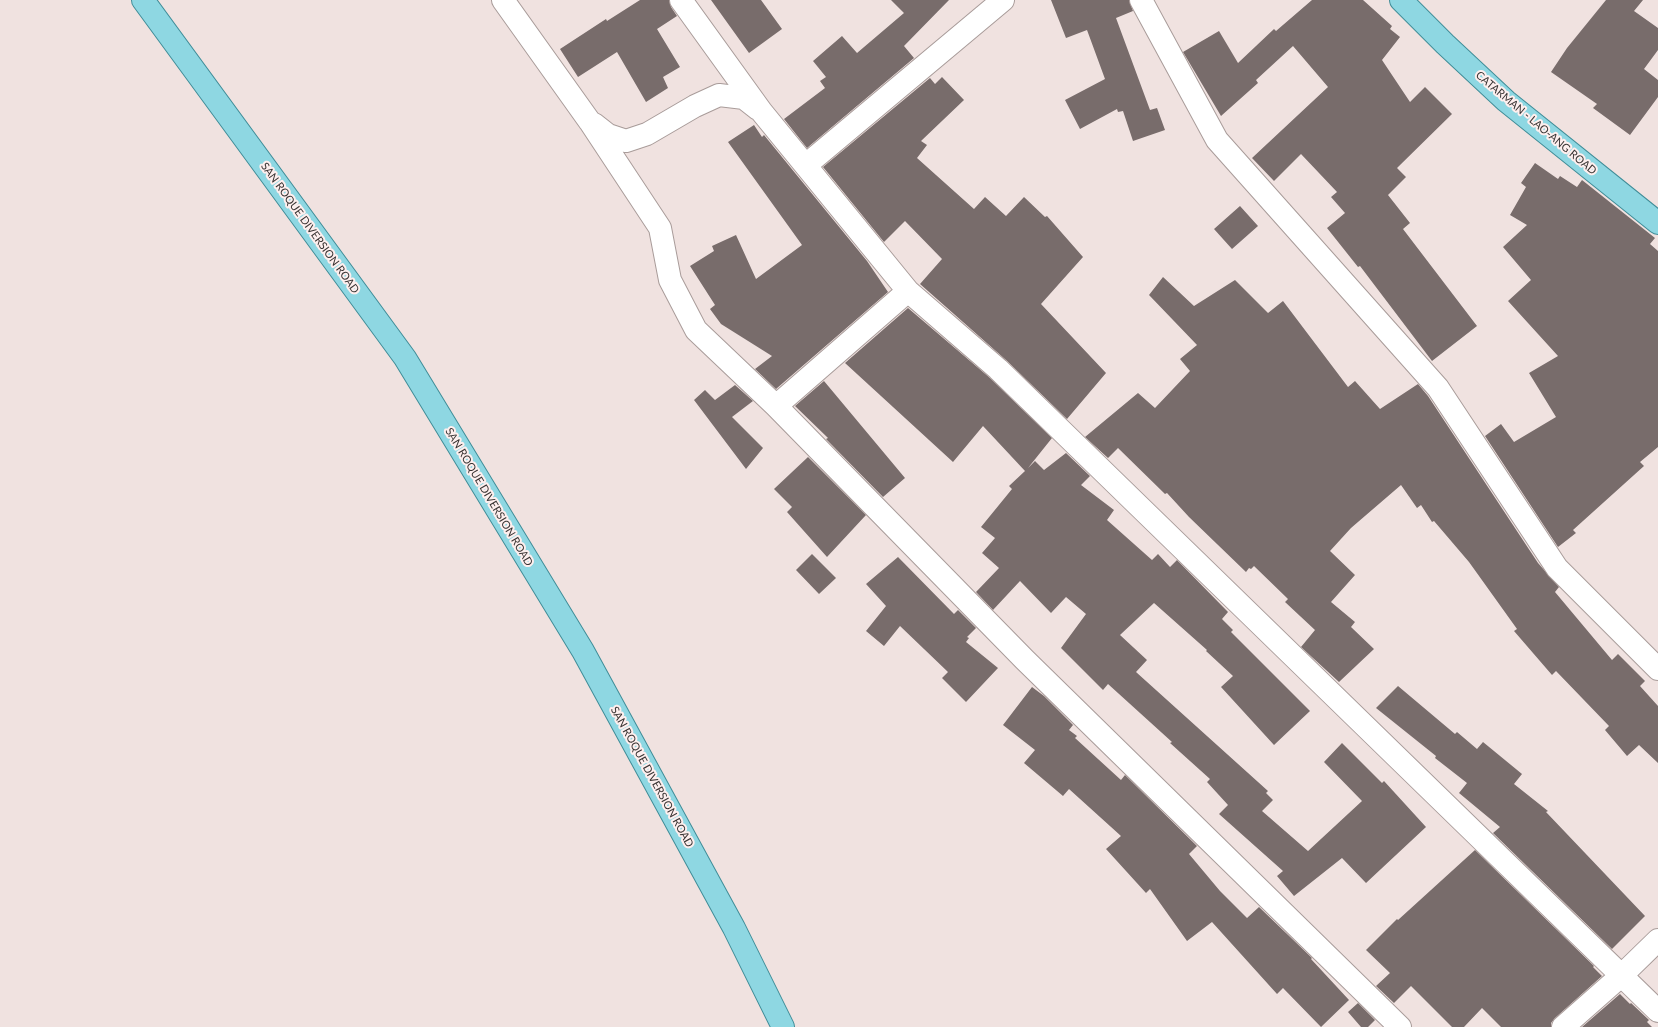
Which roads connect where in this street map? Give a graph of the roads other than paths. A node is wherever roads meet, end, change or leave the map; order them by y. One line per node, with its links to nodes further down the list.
1 (143, 0): 17 (main road, SAN ROQUE DIVERSION ROAD)
2 (503, 0): 8 (street)
3 (680, 0): 7 (street)
4 (1003, 0): 9 (street)
5 (1141, 0): 13 (street)
6 (1401, 0): 10 (main road, CATARMAN - LAO-ANG ROAD)
7 (761, 111): 8 (street); 9 (street)
8 (590, 122): 12 (street)
9 (806, 166): 11 (street)
10 (1658, 223)
11 (908, 291): 12 (street); 15 (street)
12 (776, 406): 18 (street)
13 (1658, 668)
14 (1658, 940): 15 (street)
15 (1622, 976): 16 (street); 19 (street)
16 (1658, 1011)
17 (783, 1027)
18 (1400, 1027)
19 (1563, 1027)

